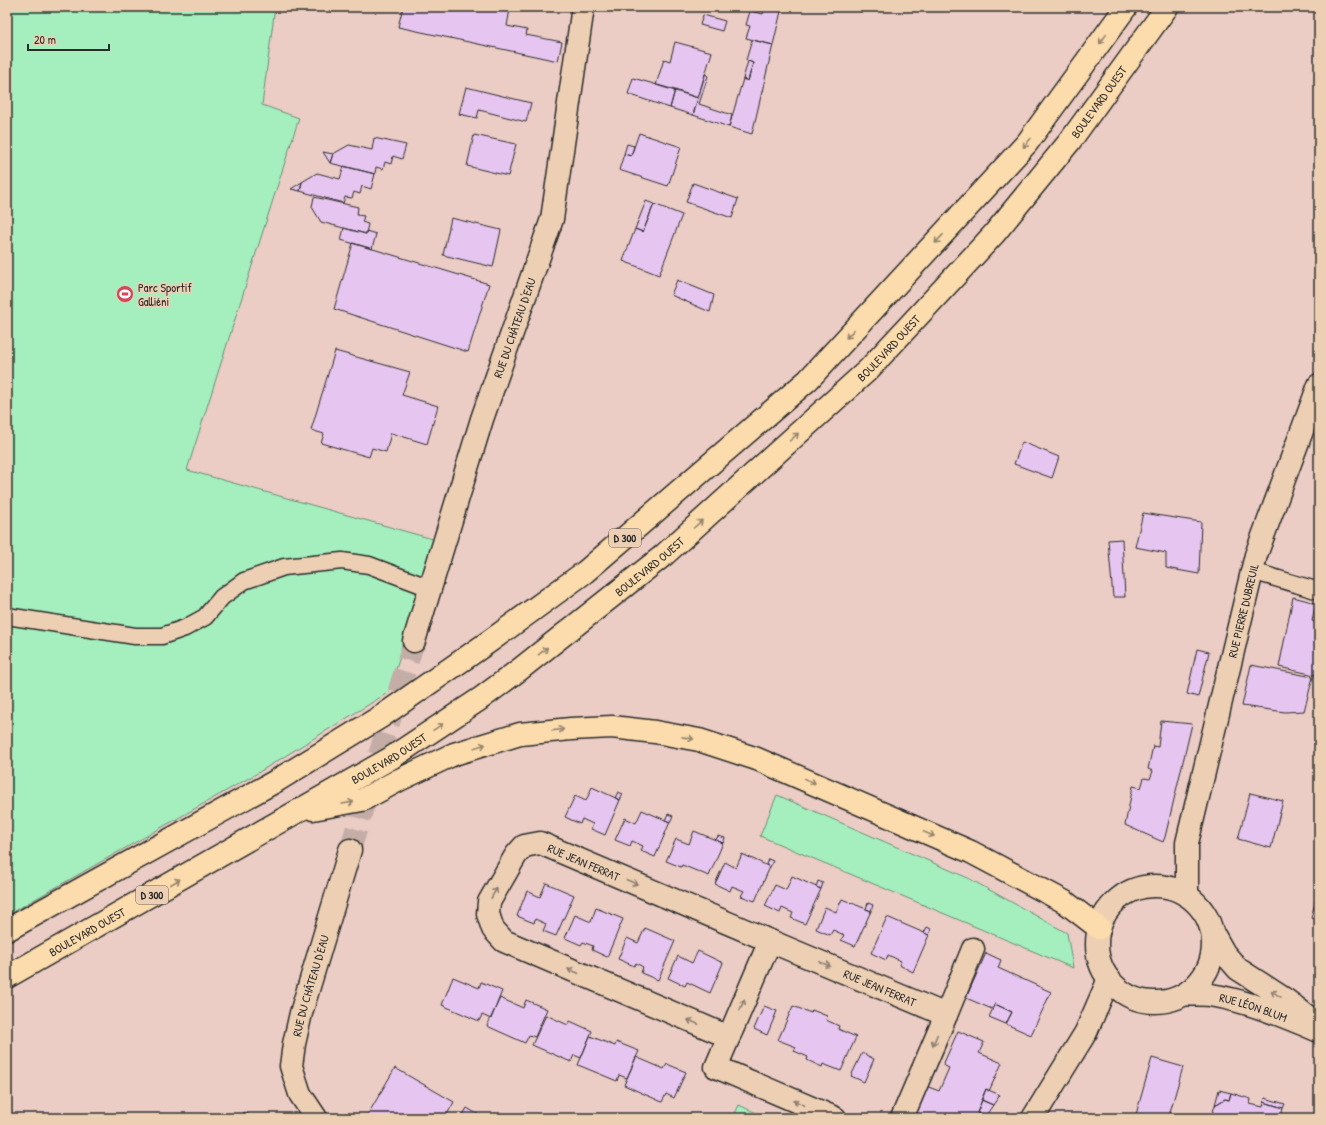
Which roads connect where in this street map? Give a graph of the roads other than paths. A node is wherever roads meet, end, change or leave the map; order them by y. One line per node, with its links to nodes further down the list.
1 (583, 7): 6 (street, RUE DU CHÂTEAU D'EAU)
2 (1126, 7): 16 (main road, D 300, one-way to 16)
3 (1167, 7): 10 (main road, BOULEVARD OUEST / D 300, one-way to 3)
4 (1319, 385): 5 (street, RUE PIERRE DUBREUIL)
5 (1252, 572): 7 (lane); 11 (street, RUE PIERRE DUBREUIL)
6 (430, 588): 8 (lane); 9 (street, RUE DU CHÂTEAU D'EAU)
7 (1319, 591)
8 (7, 616)
9 (414, 641)
10 (296, 812): 15 (main road, one-way to 15); 20 (main road, BOULEVARD OUEST / D 300, one-way to 10)
11 (1187, 843): 13 (street, RUE PIERRE DUBREUIL); 14 (street, RUE PIERRE DUBREUIL)
12 (350, 850): 29 (street, RUE DU CHÂTEAU D'EAU)
13 (1164, 886): 14 (street); 15 (street)
14 (1187, 895): 17 (street)
15 (1099, 928): 21 (street)
16 (7, 930)
17 (1215, 937): 23 (street); 25 (street, RUE LÉON BLUM, one-way to 17)
18 (770, 941): 24 (street, RUE JEAN FERRAT, one-way to 24); 28 (street, one-way to 18); 28 (street, RUE JEAN FERRAT, one-way to 18)
19 (973, 949): 24 (street)
20 (7, 977)
21 (1109, 979): 22 (street); 27 (street)
22 (1126, 994): 23 (street); 27 (street)
23 (1185, 994): 26 (street, RUE LÉON BLUM)
24 (946, 1015): 31 (street, one-way to 31)
25 (1319, 1025)
26 (1319, 1031)
27 (1086, 1032): 32 (street)
28 (729, 1037): 30 (street, one-way to 28)
29 (316, 1118)
30 (835, 1118)
31 (902, 1118)
32 (1033, 1118)

